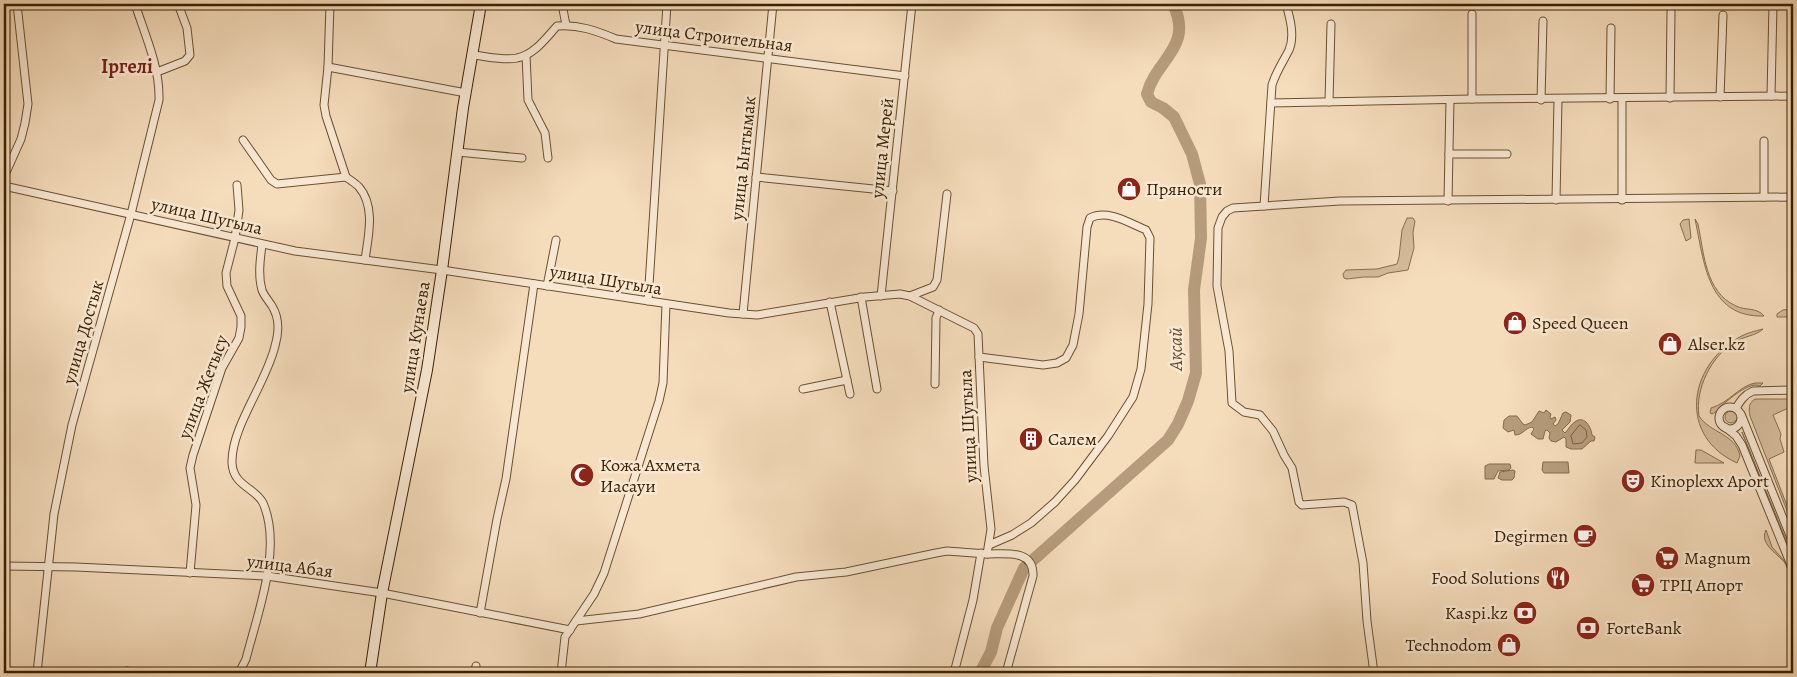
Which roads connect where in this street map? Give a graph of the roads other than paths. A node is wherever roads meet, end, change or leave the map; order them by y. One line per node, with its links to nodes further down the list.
1 (17, 4): 46 (street)
2 (135, 4): 24 (street, улица Достык)
3 (178, 4): 24 (street)
4 (330, 4): 23 (street)
5 (481, 4): 20 (main road, улица Кунаева)
6 (562, 4): 17 (street)
7 (667, 4): 19 (street)
8 (773, 4): 22 (street, улица Ынтымак)
9 (912, 4): 25 (street, улица Мерей)
10 (1286, 4): 38 (street)
11 (1773, 4): 27 (street)
12 (1671, 12): 32 (street)
13 (1472, 14): 33 (street)
14 (1722, 15): 29 (street)
15 (1543, 20): 36 (street)
16 (1331, 24): 37 (street)
17 (566, 26): 19 (street, улица Строительная); 21 (street)
18 (1611, 28): 30 (street)
19 (665, 46): 22 (street, улица Строительная); 70 (street)
20 (472, 55): 21 (street); 26 (main road, улица Кунаева)
21 (526, 55): 45 (street)
22 (768, 58): 25 (street, улица Строительная); 48 (street, улица Ынтымак)
23 (328, 67): 26 (street); 47 (street)
24 (157, 72): 59 (street, улица Достык)
25 (905, 76): 51 (street, улица Мерей)
26 (466, 93): 41 (main road, улица Кунаева)
27 (1771, 96): 28 (street); 29 (street)
28 (1793, 96)
29 (1720, 97): 32 (street)
30 (1610, 98): 31 (street); 34 (street)
31 (1622, 98): 32 (street); 56 (street)
32 (1670, 98)
33 (1472, 99): 35 (street); 36 (street)
34 (1558, 99): 36 (street); 55 (street)
35 (1450, 100): 37 (street); 42 (street)
36 (1542, 100)
37 (1330, 102): 38 (street)
38 (1271, 103): 58 (street)
39 (243, 140): 47 (street)
40 (1764, 141): 54 (street)
41 (457, 152): 44 (street); 64 (main road, улица Кунаева)
42 (1449, 154): 43 (street); 57 (street)
43 (1507, 154)
44 (522, 158)
45 (548, 158)
46 (4, 177)
47 (346, 177): 63 (street)
48 (756, 177): 51 (street); 74 (street, улица Ынтымак)
49 (237, 185): 60 (street, улица Жетысу)
50 (4, 186): 59 (street, улица Шугыла)
51 (893, 191): 67 (street, улица Мерей)
52 (947, 194): 68 (street)
53 (1793, 197): 54 (street)
54 (1764, 198): 56 (street)
55 (1556, 200): 56 (street); 57 (street)
56 (1622, 200)
57 (1448, 201): 58 (street)
58 (1264, 206): 102 (street)
59 (131, 214): 60 (street, улица Шугыла); 88 (street, улица Достык)
60 (235, 238): 62 (street, улица Шугыла); 90 (street, улица Жетысу)
61 (556, 240): 66 (street)
62 (262, 245): 63 (street, улица Шугыла); 91 (street)
63 (365, 260): 64 (street, улица Шугыла)
64 (442, 270): 65 (street, улица Шугыла); 92 (main road, улица Кунаева)
65 (534, 284): 66 (street, улица Шугыла); 93 (street)
66 (547, 286): 70 (street, улица Шугыла)
67 (882, 296): 68 (street, улица Шугыла); 69 (street, улица Шугыла)
68 (910, 296): 73 (street, улица Шугыла)
69 (861, 298): 71 (street, улица Шугыла); 79 (street)
70 (648, 301): 72 (street, улица Шугыла)
71 (830, 302): 74 (street, улица Шугыла); 76 (street)
72 (666, 304): 74 (street, улица Шугыла); 94 (street)
73 (939, 310): 75 (street, улица Шугыла); 77 (street)
74 (743, 314)
75 (979, 357): 85 (street, улица Шугыла); 85 (street)
76 (847, 380): 78 (street); 81 (street)
77 (935, 384)
78 (804, 389)
79 (876, 389)
80 (1793, 390): 82 (street)
81 (850, 394)
82 (1739, 411): 83 (street); 83 (street); 84 (street)
83 (1725, 427): 89 (street)
84 (1793, 542)
85 (989, 544): 86 (street, улица Шугыла)
86 (984, 554): 94 (street); 100 (street, улица Шугыла); 101 (street)
87 (4, 566): 88 (street, улица Абая)
88 (48, 567): 90 (street, улица Абая); 96 (street, улица Достык)
89 (1793, 570)
90 (190, 573): 91 (street, улица Абая)
91 (267, 576): 92 (street, улица Абая); 97 (street)
92 (382, 593): 93 (street, улица Абая); 98 (main road, улица Кунаева)
93 (480, 613): 95 (street, улица Абая)
94 (576, 621): 95 (street)
95 (570, 630): 99 (street)
96 (37, 673)
97 (240, 673)
98 (370, 673)
99 (561, 673)
100 (954, 673)
101 (1006, 673)
102 (1374, 673)

